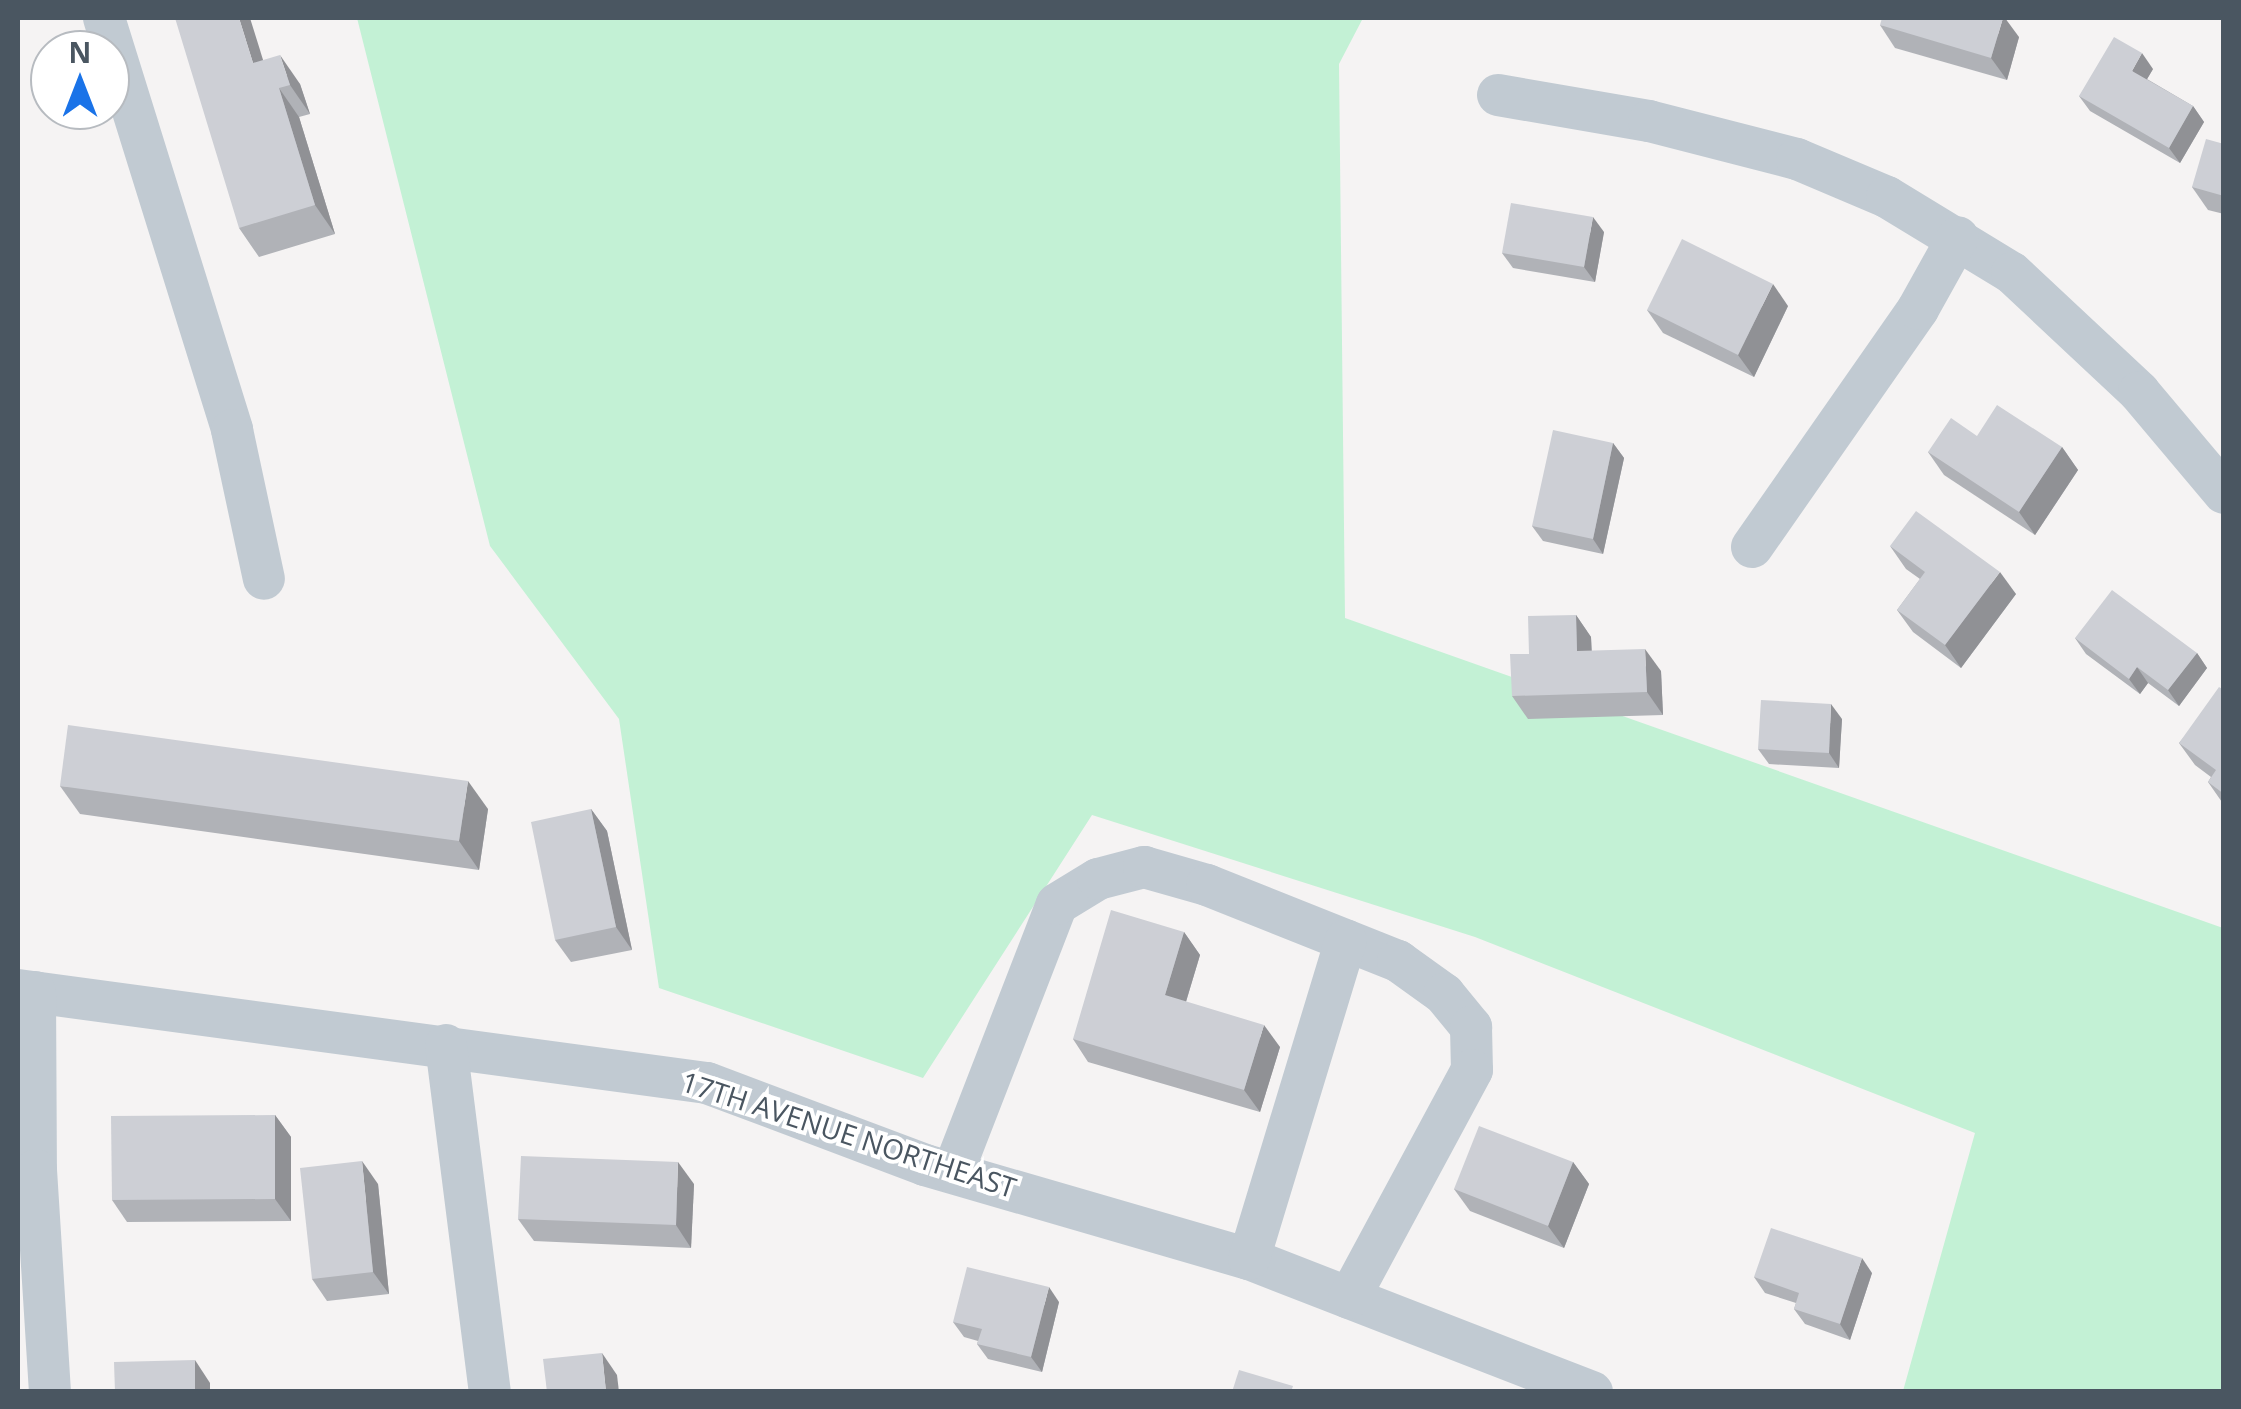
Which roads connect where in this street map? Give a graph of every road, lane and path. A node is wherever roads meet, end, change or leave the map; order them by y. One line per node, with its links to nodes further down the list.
1 (104, 18): 6 (street)
2 (1498, 95): 3 (street)
3 (1958, 237): 4 (street); 5 (street)
4 (2224, 492)
5 (1752, 548)
6 (264, 579)
7 (1346, 940): 10 (street); 11 (street); 12 (street)
8 (26, 991): 9 (street, 17TH AVENUE NORTHEAST); 13 (street)
9 (446, 1045): 10 (street, 17TH AVENUE NORTHEAST); 14 (street)
10 (953, 1172): 11 (street, 17TH AVENUE NORTHEAST)
11 (1249, 1259): 12 (street, 17TH AVENUE NORTHEAST)
12 (1349, 1298): 15 (street, 17TH AVENUE NORTHEAST)
13 (50, 1392)
14 (490, 1392)
15 (1592, 1392)

